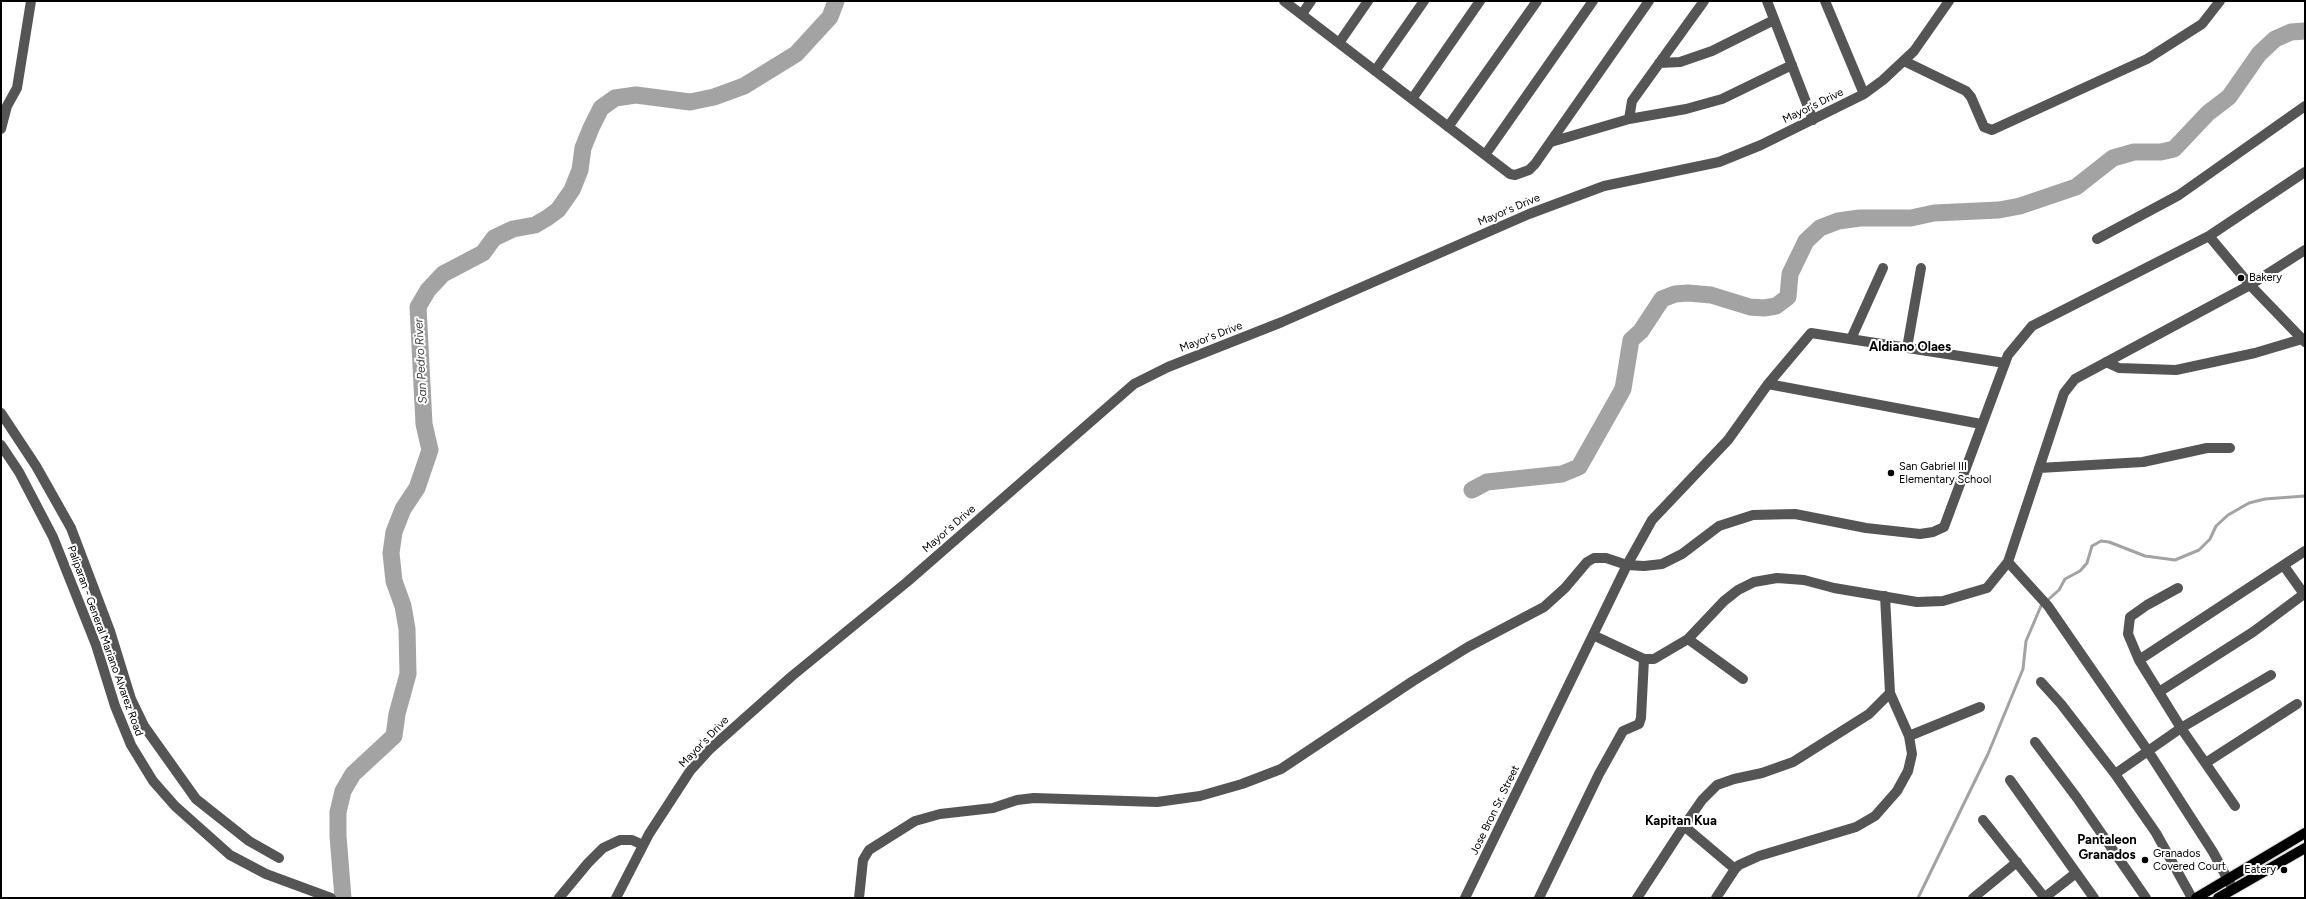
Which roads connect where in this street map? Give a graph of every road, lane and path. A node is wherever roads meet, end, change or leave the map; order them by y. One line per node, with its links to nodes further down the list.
1 (32, 1): 28 (street)
2 (1284, 1): 15 (street)
3 (1311, 1): 15 (street)
4 (1368, 1): 17 (street)
5 (1424, 1): 21 (street)
6 (1480, 1): 23 (street)
7 (1537, 1): 27 (street)
8 (1593, 1): 30 (street)
9 (1649, 1): 29 (street)
10 (1704, 1): 19 (street)
11 (1767, 1): 16 (street)
12 (1825, 1): 22 (street)
13 (1949, 1): 18 (street, Mayor's Drive)
14 (2220, 1): 18 (street)
15 (1302, 14): 17 (street)
16 (1774, 20): 19 (street); 20 (street)
17 (1339, 43): 21 (street)
18 (1904, 61): 22 (street, Mayor's Drive)
19 (1659, 63): 25 (street)
20 (1792, 65): 25 (street); 26 (street)
21 (1375, 71): 23 (street)
22 (1864, 94): 26 (street, Mayor's Drive)
23 (1412, 99): 27 (street)
24 (2305, 106): 33 (street)
25 (1629, 119): 29 (street)
26 (1813, 120): 77 (street, Mayor's Drive)
27 (1448, 127): 30 (street)
28 (1, 129)
29 (1551, 142): 30 (street)
30 (1485, 155)
31 (2305, 172): 32 (street)
32 (2209, 236): 37 (street); 42 (street)
33 (2097, 239)
34 (2305, 250): 37 (street)
35 (1882, 268): 38 (street)
36 (1920, 268): 40 (street)
37 (2250, 285): 39 (street); 41 (street)
38 (1850, 339): 40 (street); 43 (street, Jose Bron Sr. Street)
39 (2304, 340): 41 (street)
40 (1907, 348): 42 (street)
41 (2106, 362): 48 (street)
42 (2005, 363): 45 (street)
43 (1768, 384): 45 (street); 51 (street, Jose Bron Sr. Street)
44 (1, 413): 79 (street, Paliparan - General Mariano Alvarez Road)
45 (1981, 424): 51 (street)
46 (1, 445): 85 (street, Paliparan - General Mariano Alvarez Road)
47 (2230, 448): 48 (street)
48 (2039, 468): 50 (street)
49 (2305, 551): 52 (street)
50 (2008, 562): 54 (street); 69 (street)
51 (1627, 565): 55 (street, Jose Bron Sr. Street); 88 (street)
52 (2284, 566): 58 (street); 62 (street)
53 (2178, 588): 58 (street)
54 (1885, 596): 56 (street); 63 (street)
55 (1594, 636): 57 (street); 89 (street, Jose Bron Sr. Street)
56 (1688, 638): 57 (street); 60 (street)
57 (1644, 659): 90 (street)
58 (2139, 660): 62 (street)
59 (2271, 675): 66 (street)
60 (1743, 679)
61 (2041, 682): 71 (street)
62 (2159, 692): 66 (street)
63 (1890, 693): 67 (street); 75 (street)
64 (2297, 704): 70 (street)
65 (1980, 707): 67 (street)
66 (2181, 728): 69 (street); 70 (street)
67 (1909, 736): 81 (street)
68 (2035, 742): 96 (street)
69 (2148, 751): 71 (street); 83 (street)
70 (2207, 762): 73 (street)
71 (2115, 774): 97 (street)
72 (2010, 780): 82 (street)
73 (2235, 806)
74 (1983, 820): 80 (street)
75 (1684, 826): 81 (street); 91 (street)
76 (2305, 833): 83 (main road)
77 (643, 845): 86 (street); 87 (street, Mayor's Drive)
78 (2305, 848): 84 (main road)
79 (279, 858)
80 (2017, 862): 93 (street); 94 (street)
81 (1735, 869): 92 (street)
82 (2076, 873): 94 (street); 95 (street)
83 (2227, 879): 84 (street); 98 (main road)
84 (2233, 889): 99 (main road)
85 (331, 898)
86 (559, 898)
87 (616, 898)
88 (859, 898)
89 (1465, 898)
90 (1539, 898)
91 (1637, 898)
92 (1716, 898)
93 (1973, 898)
94 (2045, 898)
95 (2094, 898)
96 (2146, 898)
97 (2192, 898)
98 (2196, 898)
99 (2218, 898)

